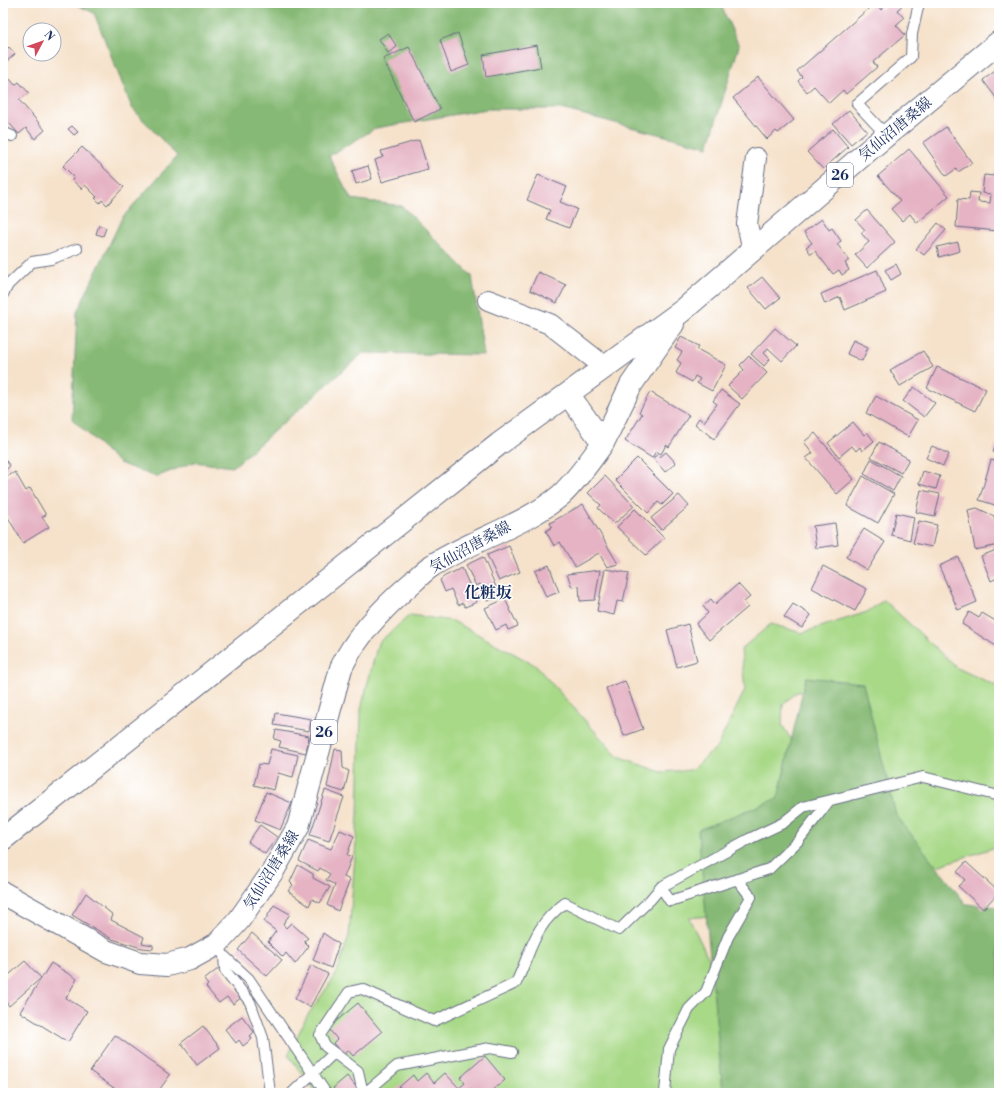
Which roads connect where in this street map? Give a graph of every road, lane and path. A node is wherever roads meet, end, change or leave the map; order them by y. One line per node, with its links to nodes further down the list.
1 (919, 3): 3 (lane)
2 (999, 42): 3 (main road, 気仙沼唐桑線 / 26)
3 (886, 136): 6 (main road, 気仙沼唐桑線 / 26)
4 (756, 158): 6 (street)
5 (77, 249): 7 (lane)
6 (753, 250): 9 (main road, 気仙沼唐桑線 / 26)
7 (3, 294)
8 (488, 300): 10 (street)
9 (682, 311): 10 (main road, 気仙沼唐桑線 / 26); 12 (main road, 気仙沼唐桑線 / 26)
10 (605, 367): 11 (main road, 気仙沼唐桑線 / 26)
11 (568, 394): 12 (main road); 15 (main road, 気仙沼唐桑線 / 26)
12 (603, 443): 19 (main road, 気仙沼唐桑線 / 26)
13 (999, 796): 14 (lane)
14 (829, 801): 16 (lane); 17 (lane)
15 (3, 839)
16 (737, 879): 17 (lane); 27 (lane)
17 (661, 887): 21 (lane)
18 (3, 893): 19 (main road, 気仙沼唐桑線 / 26)
19 (220, 950): 22 (lane); 23 (lane)
20 (512, 1052): 26 (lane)
21 (334, 1053): 22 (lane); 26 (lane)
22 (313, 1074): 24 (lane); 25 (lane)
23 (270, 1093)
24 (292, 1093)
25 (326, 1093)
26 (364, 1093)
27 (665, 1093)

